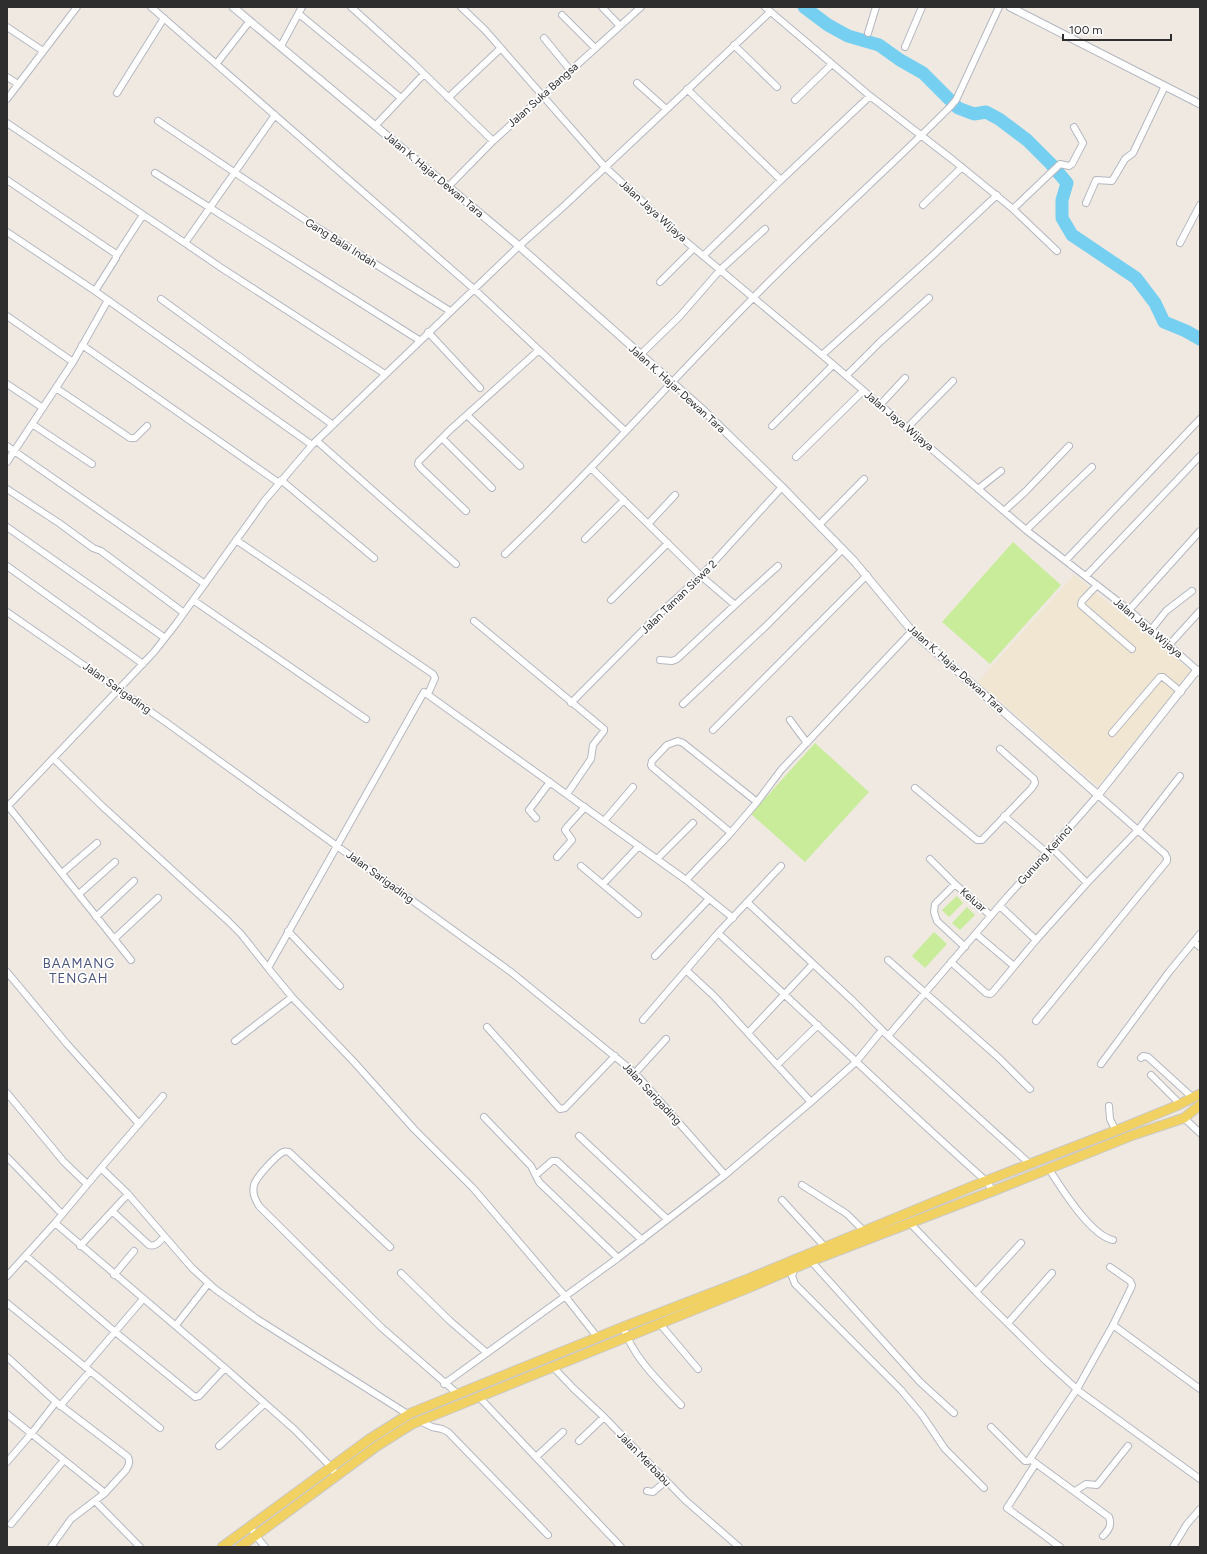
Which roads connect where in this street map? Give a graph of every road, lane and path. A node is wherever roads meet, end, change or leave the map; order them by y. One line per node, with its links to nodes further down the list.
1 (77, 7): 27 (street)
2 (151, 7): 16 (street)
3 (233, 7): 17 (street, Jalan K. Hajar Dewan Tara)
4 (302, 7): 14 (street)
5 (351, 7): 31 (street)
6 (461, 7): 25 (street, Jalan Jaya Wijaya)
7 (602, 7): 18 (street)
8 (641, 7): 18 (street, Jalan Suka Bangsa)
9 (876, 7): 20 (street)
10 (922, 7): 24 (street)
11 (998, 7): 52 (street)
12 (1010, 7): 35 (street)
13 (767, 9): 22 (street); 29 (street)
14 (299, 14): 23 (street); 41 (street)
15 (562, 15): 26 (street)
16 (164, 18): 28 (street); 38 (street)
17 (249, 22): 23 (street, Jalan K. Hajar Dewan Tara); 28 (street)
18 (620, 26): 26 (street, Jalan Suka Bangsa)
19 (7, 27): 27 (street)
20 (868, 33)
21 (544, 38): 30 (street)
22 (734, 45): 36 (street); 37 (street)
23 (281, 46): 50 (street, Jalan K. Hajar Dewan Tara)
24 (906, 47)
25 (502, 48): 39 (street, Jalan Jaya Wijaya); 42 (street)
26 (595, 48): 30 (street, Jalan Suka Bangsa)
27 (43, 50): 34 (street)
28 (217, 63): 47 (street)
29 (832, 64): 40 (street); 44 (street)
30 (571, 71): 39 (street, Jalan Suka Bangsa)
31 (424, 74): 41 (street); 42 (street)
32 (7, 77): 34 (street)
33 (637, 83): 46 (street)
34 (18, 84): 43 (street)
35 (1165, 86): 45 (street); 62 (street)
36 (777, 87)
37 (687, 89): 46 (street); 59 (street)
38 (117, 93)
39 (542, 96): 53 (street, Jalan Suka Bangsa); 54 (street, Jalan Jaya Wijaya)
40 (870, 96): 52 (street); 59 (street)
41 (401, 98): 50 (street)
42 (448, 98): 53 (street)
43 (7, 99)
44 (795, 100)
45 (1200, 104)
46 (666, 109): 54 (street)
47 (275, 115): 57 (street); 79 (street)
48 (158, 121): 57 (street, Gang Balai Indah)
49 (7, 123): 67 (street)
50 (375, 126): 60 (street, Jalan K. Hajar Dewan Tara)
51 (1074, 127): 66 (street)
52 (921, 136): 55 (street); 81 (street)
53 (493, 141): 60 (street, Jalan Suka Bangsa)
54 (605, 167): 72 (street); 73 (street, Jalan Jaya Wijaya)
55 (962, 167): 61 (street); 63 (street)
56 (155, 173): 65 (street)
57 (234, 173): 65 (street); 85 (street, Gang Balai Indah)
58 (7, 180): 75 (street)
59 (781, 180): 76 (street)
60 (448, 186): 72 (street, Jalan K. Hajar Dewan Tara)
61 (996, 195): 66 (street); 92 (street)
62 (1086, 203)
63 (924, 205)
64 (1200, 205): 70 (street)
65 (209, 206): 71 (street); 88 (street)
66 (1013, 209): 74 (street)
67 (143, 215): 71 (street); 75 (street)
68 (765, 230): 77 (street)
69 (7, 232): 80 (street)
70 (1180, 242)
71 (185, 243): 95 (street)
72 (519, 246): 79 (street); 91 (street, Jalan K. Hajar Dewan Tara)
73 (694, 248): 76 (street, Jalan Jaya Wijaya); 78 (street)
74 (1057, 251)
75 (117, 255): 80 (street)
76 (703, 256): 77 (street, Jalan Jaya Wijaya)
77 (720, 270): 81 (street, Jalan Jaya Wijaya); 91 (street)
78 (660, 282)
79 (474, 289): 85 (street); 90 (street)
80 (95, 292): 84 (street)
81 (753, 298): 92 (street, Jalan Jaya Wijaya); 99 (street)
82 (929, 298): 96 (street)
83 (161, 299): 109 (street)
84 (108, 300): 89 (street); 115 (street)
85 (450, 311): 87 (street)
86 (7, 316): 93 (street)
87 (428, 332): 88 (street); 102 (street)
88 (420, 340): 95 (street)
89 (82, 345): 93 (street); 128 (street)
90 (539, 350): 106 (street); 113 (street)
91 (640, 355): 99 (street, Jalan K. Hajar Dewan Tara)
92 (822, 355): 94 (street, Jalan Jaya Wijaya)
93 (73, 362): 101 (street)
94 (834, 365): 96 (street, Jalan Jaya Wijaya); 111 (street)
95 (384, 374): 109 (street)
96 (846, 376): 103 (street, Jalan Jaya Wijaya)
97 (905, 378): 104 (street)
98 (953, 381): 112 (street)
99 (671, 382): 113 (street); 129 (street, Jalan K. Hajar Dewan Tara)
100 (7, 384): 105 (street)
101 (56, 388): 105 (street); 110 (street)
102 (480, 388)
103 (863, 391): 104 (street, Jalan Jaya Wijaya); 120 (street)
104 (880, 405): 112 (street, Jalan Jaya Wijaya)
105 (43, 408): 108 (street)
106 (467, 415): 114 (street); 123 (street)
107 (1200, 419): 148 (street)
108 (32, 424): 118 (street); 122 (street)
109 (333, 425): 115 (street)
110 (147, 426)
111 (772, 426)
112 (907, 428): 131 (street, Jalan Jaya Wijaya)
113 (625, 431): 125 (street)
114 (442, 438): 130 (street); 135 (street)
115 (315, 443): 128 (street); 149 (street)
116 (7, 446): 118 (street)
117 (1069, 446): 136 (street)
118 (14, 451): 121 (street); 155 (street)
119 (1200, 456): 154 (street)
120 (796, 458)
121 (7, 462)
122 (92, 464)
123 (520, 466)
124 (1092, 467): 140 (street)
125 (592, 468): 134 (street); 146 (street)
126 (1001, 471): 131 (street)
127 (864, 479): 138 (street)
128 (280, 482): 143 (street); 147 (street)
129 (782, 487): 138 (street, Jalan K. Hajar Dewan Tara); 153 (street, Jalan Taman Siswa 2)
130 (492, 488)
131 (978, 488): 136 (street, Jalan Jaya Wijaya)
132 (7, 489): 164 (street)
133 (675, 495): 137 (street)
134 (624, 500): 137 (street); 142 (street)
135 (466, 511)
136 (1004, 511): 140 (street, Jalan Jaya Wijaya)
137 (648, 524): 144 (street)
138 (819, 525): 145 (street, Jalan K. Hajar Dewan Tara)
139 (7, 527): 168 (street)
140 (1026, 530): 148 (street, Jalan Jaya Wijaya)
141 (1200, 531): 161 (street)
142 (585, 539)
143 (236, 540): 155 (street); 176 (street)
144 (668, 543): 153 (street); 159 (street)
145 (843, 549): 152 (street, Jalan K. Hajar Dewan Tara); 178 (street)
146 (505, 554)
147 (374, 558)
148 (1066, 560): 154 (street, Jalan Jaya Wijaya)
149 (456, 564)
150 (7, 566): 172 (street)
151 (778, 566): 160 (street)
152 (867, 575): 167 (street, Jalan K. Hajar Dewan Tara); 181 (street)
153 (701, 576): 160 (street); 177 (street, Jalan Taman Siswa 2)
154 (1086, 576): 156 (street, Jalan Jaya Wijaya)
155 (205, 584): 158 (street)
156 (1097, 585): 161 (street, Jalan Jaya Wijaya); 170 (street)
157 (1192, 591): 166 (street)
158 (194, 600): 164 (street); 179 (street)
159 (611, 600)
160 (735, 605): 171 (street)
161 (1129, 610): 166 (street, Jalan Jaya Wijaya)
162 (1200, 611): 169 (street)
163 (7, 612): 174 (street, Jalan Sarigading)
164 (184, 613): 168 (street)
165 (474, 620): 177 (street)
166 (1151, 630): 169 (street, Jalan Jaya Wijaya)
167 (912, 631): 183 (street); 191 (street, Jalan K. Hajar Dewan Tara)
168 (165, 638): 172 (street)
169 (1169, 645): 173 (street, Jalan Jaya Wijaya)
170 (1132, 649)
171 (660, 660)
172 (143, 664): 174 (street)
173 (1199, 671): 175 (street, Gunung Kerinci)
174 (119, 689): 185 (street); 202 (street, Jalan Sarigading)
175 (1181, 692): 182 (street); 191 (street, Gunung Kerinci)
176 (428, 694): 187 (street); 202 (street)
177 (571, 703): 190 (street)
178 (683, 704)
179 (366, 719)
180 (790, 720): 183 (street)
181 (713, 730)
182 (1112, 733)
183 (807, 743): 192 (street)
184 (1000, 750): 195 (street)
185 (53, 758): 193 (street); 242 (street)
186 (1180, 776): 199 (street)
187 (550, 782): 190 (street); 196 (street)
188 (633, 787): 197 (street)
189 (915, 788): 195 (street)
190 (567, 794): 194 (street)
191 (1098, 795): 199 (street); 204 (street, Gunung Kerinci)
192 (757, 802): 200 (street); 200 (street)
193 (8, 806): 212 (street)
194 (585, 807): 197 (street); 206 (street)
195 (1004, 816): 205 (street)
196 (536, 818)
197 (604, 821): 203 (street)
198 (693, 823): 207 (street)
199 (1138, 830): 217 (street); 250 (street)
200 (730, 832): 213 (street)
201 (96, 843): 212 (street)
202 (338, 846): 227 (street); 258 (street, Jalan Sarigading)
203 (639, 846): 207 (street); 215 (street)
204 (1052, 848): 205 (street, Gunung Kerinci); 217 (street)
205 (1048, 853): 222 (street, Gunung Kerinci)
206 (557, 857)
207 (657, 859): 213 (street)
208 (930, 860): 216 (street, Keluar)
209 (115, 862): 218 (street)
210 (581, 866): 215 (street)
211 (781, 866): 221 (street)
212 (62, 873): 218 (street)
213 (686, 880): 220 (street)
214 (134, 882): 224 (street)
215 (603, 884): 223 (street)
216 (955, 884): 225 (street, Keluar); 234 (street)
217 (1087, 884): 232 (street)
218 (79, 894): 224 (street)
219 (158, 898): 231 (street)
220 (709, 899): 226 (street); 236 (street)
221 (747, 902): 226 (street); 240 (street)
222 (1000, 906): 225 (street, Gunung Kerinci); 232 (street)
223 (638, 914)
224 (96, 916): 231 (street)
225 (991, 916): 229 (street, Gunung Kerinci)
226 (733, 918): 228 (street)
227 (288, 931): 242 (street); 245 (street)
228 (718, 933): 243 (street); 247 (street)
229 (976, 934): 234 (street, Gunung Kerinci); 241 (street)
230 (1200, 934): 233 (street)
231 (114, 939): 237 (street)
232 (1036, 940): 241 (street)
233 (1194, 942): 235 (street); 262 (street)
234 (965, 947): 239 (street, Gunung Kerinci)
235 (1200, 947)
236 (655, 956)
237 (131, 960)
238 (888, 960): 246 (street)
239 (951, 962): 241 (street); 246 (street, Gunung Kerinci)
240 (813, 964): 247 (street); 253 (street)
241 (1014, 966)
242 (268, 968): 248 (street)
243 (686, 970): 249 (street); 254 (street)
244 (7, 972): 275 (street)
245 (340, 986)
246 (926, 993): 255 (street, Gunung Kerinci); 265 (street)
247 (785, 994): 251 (street); 254 (street)
248 (292, 997): 257 (street); 319 (street)
249 (643, 1020)
250 (1036, 1022)
251 (818, 1026): 260 (street); 261 (street)
252 (487, 1027): 258 (street)
253 (882, 1030): 255 (street); 260 (street)
254 (748, 1033): 261 (street)
255 (888, 1036): 280 (street)
256 (666, 1039): 263 (street)
257 (234, 1041)
258 (614, 1056): 263 (street, Jalan Sarigading)
259 (1141, 1058): 268 (street)
260 (856, 1062): 269 (street); 285 (street)
261 (778, 1064): 269 (street)
262 (1101, 1064)
263 (635, 1073): 284 (street, Jalan Sarigading)
264 (1151, 1075): 270 (street)
265 (1030, 1089)
266 (7, 1093): 286 (street)
267 (163, 1096): 275 (street)
268 (1196, 1096): 270 (main road)
269 (811, 1102): 284 (street)
270 (1180, 1104): 276 (main road)
271 (1200, 1105): 274 (main road)
272 (1109, 1106): 276 (street)
273 (484, 1117): 283 (street)
274 (1184, 1118): 277 (street); 282 (main road)
275 (139, 1124): 281 (street)
276 (1116, 1131): 280 (main road)
277 (1200, 1133)
278 (579, 1136): 293 (street)
279 (7, 1157): 292 (street)
280 (1030, 1164): 285 (main road)
281 (101, 1168): 286 (street); 289 (street)
282 (1049, 1169): 288 (main road); 300 (street)
283 (536, 1175): 299 (street); 307 (street)
284 (725, 1175): 293 (street)
285 (986, 1181): 288 (street); 296 (main road)
286 (87, 1184): 292 (street)
287 (802, 1185): 297 (street)
288 (993, 1191): 294 (main road)
289 (128, 1194): 291 (street); 298 (street)
290 (782, 1200): 304 (street)
291 (112, 1211): 298 (street); 302 (street)
292 (62, 1214): 295 (street)
293 (668, 1219): 299 (street)
294 (909, 1222): 296 (main road); 318 (street)
295 (55, 1223): 302 (street); 306 (street)
296 (889, 1226): 297 (main road); 308 (main road)
297 (864, 1231): 304 (main road)
298 (164, 1237): 317 (street)
299 (642, 1240): 307 (street)
300 (1113, 1240)
301 (1021, 1243): 318 (street)
302 (80, 1246): 315 (street)
303 (390, 1247): 338 (street)
304 (825, 1247): 326 (main road)
305 (134, 1251): 315 (street)
306 (26, 1256): 312 (street); 327 (street)
307 (618, 1258): 319 (street)
308 (811, 1261): 311 (main road); 346 (street)
309 (7, 1265): 312 (street)
310 (1110, 1266): 325 (street)
311 (795, 1268): 323 (main road); 366 (street)
312 (12, 1270): 316 (street)
313 (401, 1273): 330 (street)
314 (1052, 1273): 322 (street)
315 (114, 1274): 320 (street)
316 (7, 1276)
317 (208, 1284): 324 (street); 348 (street)
318 (976, 1292): 322 (street)
319 (565, 1296): 329 (street); 330 (street)
320 (143, 1299): 324 (street); 327 (street)
321 (7, 1303): 334 (street)
322 (1008, 1323): 339 (street)
323 (660, 1324): 328 (main road); 335 (street)
324 (176, 1325): 333 (street)
325 (1113, 1325): 339 (street); 340 (street)
326 (624, 1327): 328 (street); 329 (main road)
327 (114, 1331): 333 (street); 334 (street)
328 (627, 1337): 332 (main road); 345 (street)
329 (598, 1338): 336 (main road)
330 (487, 1353): 338 (street)
331 (7, 1357): 343 (street)
332 (553, 1367): 337 (main road); 349 (street, Jalan Merbabu)
333 (225, 1368): 344 (street)
334 (87, 1369): 343 (street); 352 (street)
335 (698, 1369)
336 (512, 1373): 337 (main road); 341 (main road)
337 (515, 1382): 342 (main road)
338 (444, 1384): 341 (street)
339 (1077, 1389): 360 (street); 364 (street)
340 (1200, 1389)
341 (459, 1395): 348 (main road)
342 (478, 1397): 350 (main road); 358 (street)
343 (58, 1404): 354 (street); 369 (street)
344 (264, 1404): 356 (street); 362 (street)
345 (681, 1405)
346 (954, 1413)
347 (7, 1414): 354 (street)
348 (409, 1415): 362 (main road)
349 (604, 1417): 355 (street); 365 (street, Jalan Merbabu)
350 (419, 1421): 363 (main road); 374 (street)
351 (991, 1427): 360 (street)
352 (160, 1428)
353 (563, 1432): 358 (street)
354 (31, 1434): 359 (street); 361 (street)
355 (579, 1441)
356 (219, 1446)
357 (1128, 1446): 368 (street)
358 (536, 1457): 382 (street)
359 (64, 1460): 369 (street); 372 (street)
360 (1033, 1461): 368 (street); 384 (street)
361 (7, 1462)
362 (332, 1467): 363 (street); 373 (main road)
363 (337, 1476): 375 (main road)
364 (1200, 1478)
365 (666, 1481): 367 (street); 383 (street, Jalan Merbabu)
366 (984, 1488)
367 (647, 1491)
368 (1074, 1491): 376 (street)
369 (105, 1493): 370 (street)
370 (95, 1501): 377 (street); 378 (street)
371 (1200, 1509): 385 (street)
372 (12, 1524)
373 (250, 1526): 375 (street); 379 (main road)
374 (548, 1535)
375 (256, 1536): 380 (main road); 381 (street)
376 (1103, 1536)
377 (51, 1547)
378 (140, 1547)
379 (222, 1547)
380 (240, 1547)
381 (265, 1547)
382 (621, 1547)
383 (739, 1547)
384 (1060, 1547)
385 (1173, 1547)

